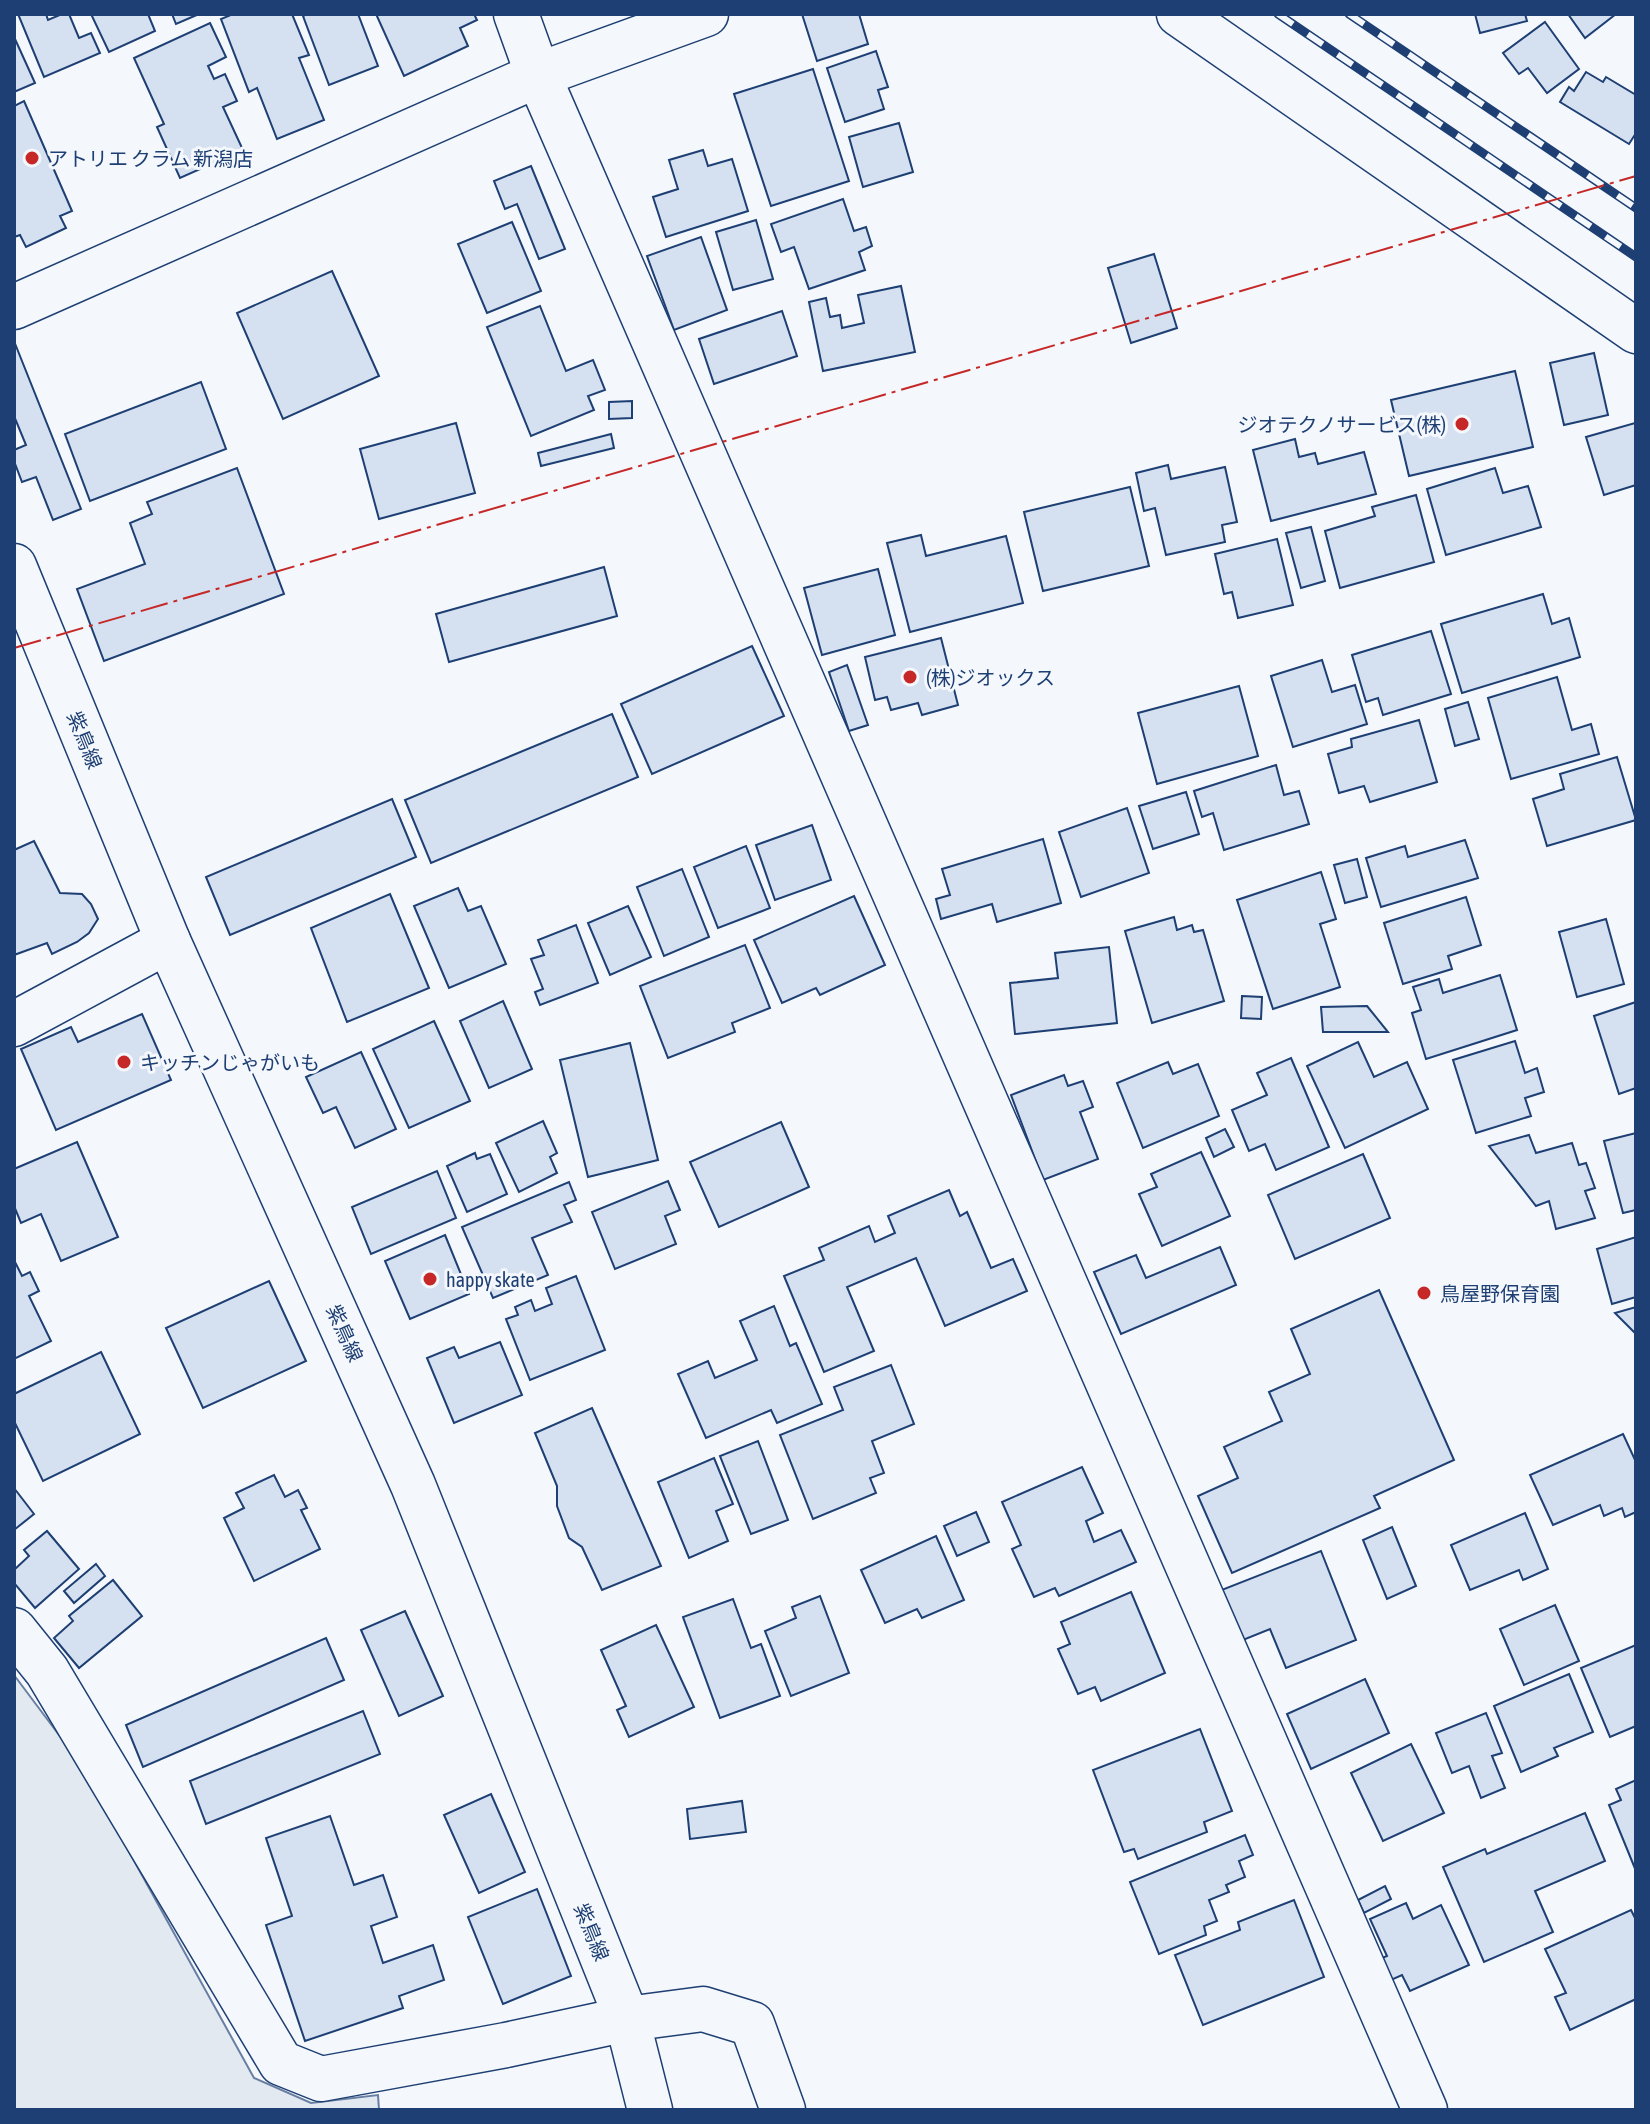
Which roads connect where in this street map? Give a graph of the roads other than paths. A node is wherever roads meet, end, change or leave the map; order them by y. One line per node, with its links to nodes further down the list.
1 (516, 14): 4 (street)
2 (706, 14): 4 (street)
3 (1179, 14): 6 (street)
4 (538, 75): 5 (street); 14 (street)
5 (14, 307)
6 (1636, 331)
7 (14, 566): 8 (street, 紫鳥線)
8 (168, 941): 9 (street); 11 (street, 紫鳥線)
9 (14, 1024)
10 (14, 1630): 11 (street)
11 (627, 2019): 12 (street, 紫鳥線); 13 (street)
12 (650, 2110)
13 (783, 2110)
14 (1425, 2110)

